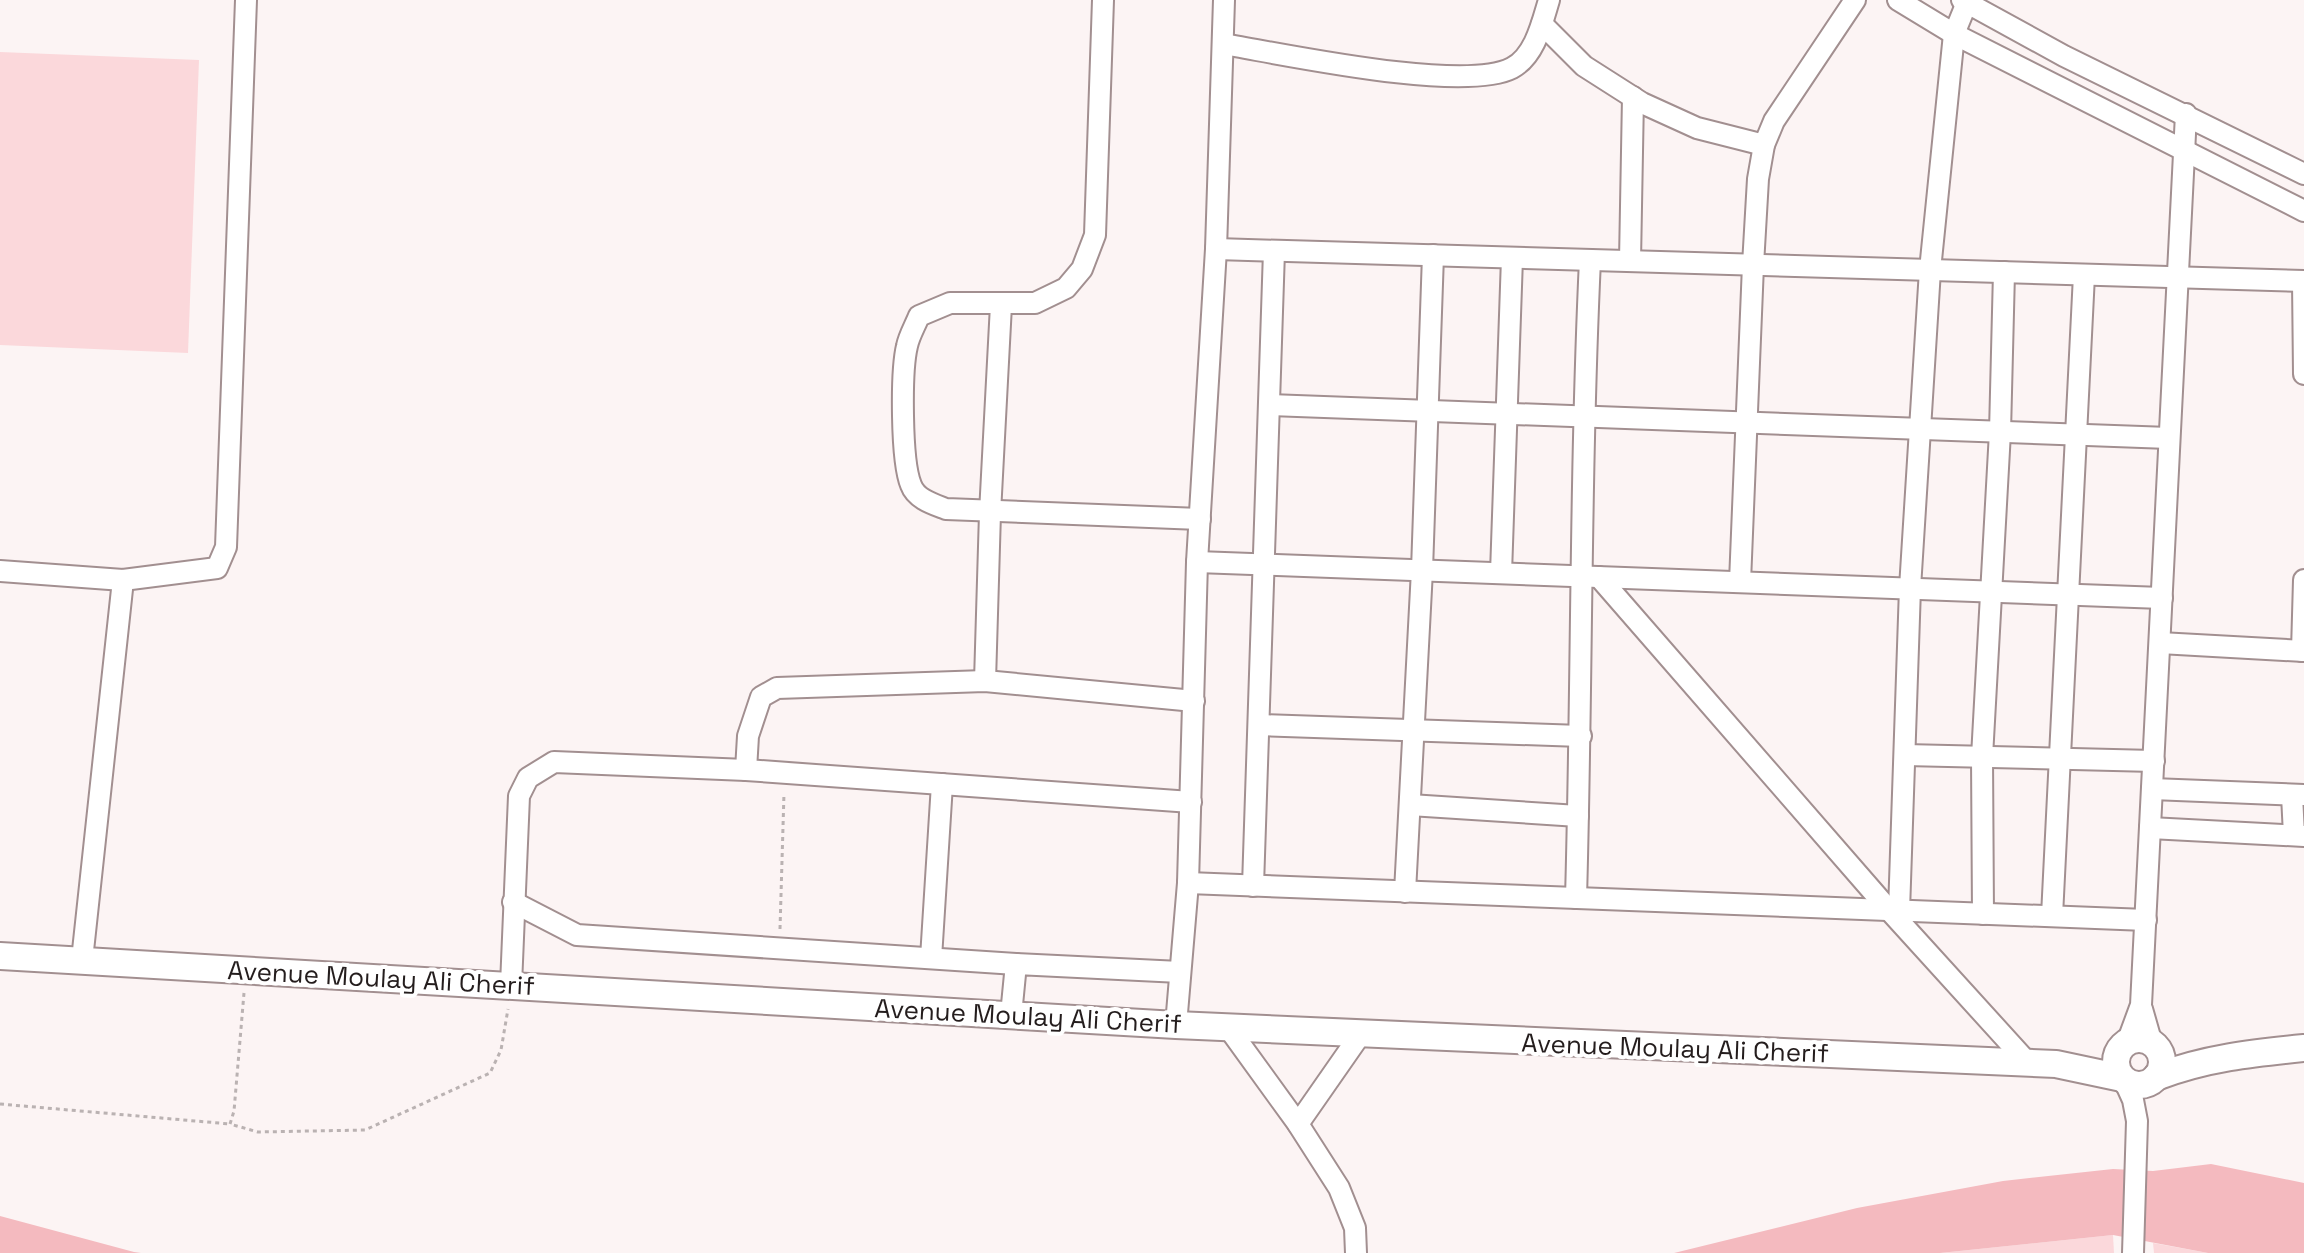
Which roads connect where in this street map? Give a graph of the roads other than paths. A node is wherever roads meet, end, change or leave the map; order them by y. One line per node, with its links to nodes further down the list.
1 (246, 0): 48 (street)
2 (1103, 0): 29 (street)
3 (1224, 0): 10 (street)
4 (1549, 0): 8 (street)
5 (1855, 0): 13 (street)
6 (1898, 0): 9 (street)
7 (1966, 1): 9 (street); 12 (street)
8 (1542, 24): 10 (street); 11 (street)
9 (1954, 34): 14 (street); 24 (street)
10 (1223, 44): 17 (street)
11 (1633, 97): 13 (street); 22 (street)
12 (2186, 114): 14 (street); 15 (street)
13 (1764, 145): 23 (street)
14 (2184, 152): 16 (street); 27 (street)
15 (2304, 174)
16 (2304, 211)
17 (1216, 249): 18 (street); 41 (street)
18 (1274, 251): 19 (street); 31 (street)
19 (1433, 255): 20 (street); 32 (street)
20 (1512, 258): 21 (street); 33 (street)
21 (1590, 260): 22 (street); 34 (street)
22 (1630, 261): 23 (street)
23 (1753, 265): 24 (street); 35 (street)
24 (1930, 270): 25 (street); 36 (street)
25 (2004, 272): 26 (street); 37 (street)
26 (2084, 275): 27 (street); 38 (street)
27 (2178, 278): 28 (street); 39 (street)
28 (2304, 281): 30 (street)
29 (1001, 305): 40 (street); 40 (street)
30 (2304, 374)
31 (1269, 405): 32 (street); 43 (street)
32 (1426, 410): 33 (street); 44 (street)
33 (1507, 414): 34 (street); 46 (street)
34 (1583, 416): 35 (street); 47 (street)
35 (1747, 423): 36 (street); 50 (street)
36 (1921, 429): 37 (street); 51 (street)
37 (2000, 432): 38 (street); 52 (street)
38 (2075, 435): 39 (street); 53 (street)
39 (2169, 438): 54 (street)
40 (990, 513): 41 (street); 57 (street)
41 (1200, 519): 42 (street)
42 (1197, 562): 43 (street); 58 (street)
43 (1264, 564): 44 (street); 59 (street)
44 (1422, 570): 46 (street); 60 (street)
45 (0, 571): 48 (street)
46 (1501, 573): 47 (street)
47 (1591, 576): 50 (street); 61 (street); 80 (street)
48 (123, 580): 86 (street)
49 (2304, 580): 56 (street)
50 (1740, 582): 51 (street)
51 (1910, 588): 52 (street); 62 (street)
52 (1992, 591): 53 (street); 63 (street)
53 (2067, 594): 54 (street); 64 (street)
54 (2162, 598): 55 (street)
55 (2160, 643): 56 (street); 65 (street)
56 (2303, 651)
57 (985, 681): 58 (street); 66 (street)
58 (1194, 701): 70 (street)
59 (1259, 725): 60 (street); 76 (street)
60 (1413, 730): 61 (street); 71 (street)
61 (1581, 736): 72 (street)
62 (1905, 755): 63 (street); 80 (street)
63 (1982, 757): 64 (street); 81 (street)
64 (2061, 759): 65 (street); 82 (street)
65 (2154, 761): 68 (street)
66 (746, 770): 67 (street); 79 (street)
67 (942, 784): 70 (street); 84 (street)
68 (2152, 789): 69 (street); 73 (street)
69 (2298, 795): 74 (street)
70 (1191, 802): 75 (street)
71 (1410, 805): 72 (street); 77 (street)
72 (1578, 816): 78 (street)
73 (2150, 828): 74 (street); 83 (street)
74 (2299, 836)
75 (1188, 883): 76 (street); 88 (street)
76 (1253, 886): 77 (street)
77 (1405, 892): 78 (street)
78 (1576, 898): 80 (street)
79 (513, 902): 84 (street); 89 (street)
80 (1894, 910): 81 (street); 97 (street)
81 (1983, 914): 82 (street)
82 (2052, 916): 83 (street)
83 (2146, 920): 94 (street)
84 (931, 958): 87 (street)
85 (0, 959): 86 (main road, Avenue Moulay Ali Cherif)
86 (82, 960): 89 (main road, Avenue Moulay Ali Cherif)
87 (1016, 964): 88 (street); 90 (street)
88 (1180, 972): 91 (street)
89 (511, 985): 90 (main road, Avenue Moulay Ali Cherif)
90 (1011, 1015): 91 (main road, Avenue Moulay Ali Cherif)
91 (1176, 1025): 92 (main road, Avenue Moulay Ali Cherif)
92 (1227, 1026): 93 (main road, Avenue Moulay Ali Cherif); 102 (street)
93 (1360, 1035): 97 (main road, Avenue Moulay Ali Cherif); 102 (street)
94 (2140, 1045): 96 (main road); 98 (main road); 99 (main road); 100 (main road)
95 (2304, 1048): 96 (main road)
96 (2228, 1056): 99 (main road)
97 (2028, 1063): 98 (main road, Avenue Moulay Ali Cherif)
98 (2056, 1064): 100 (main road)
99 (2155, 1078): 100 (main road); 101 (street)
100 (2123, 1079): 101 (street)
101 (2137, 1121): 103 (street)
102 (1298, 1124): 104 (street)
103 (2133, 1248)
104 (1356, 1253)

